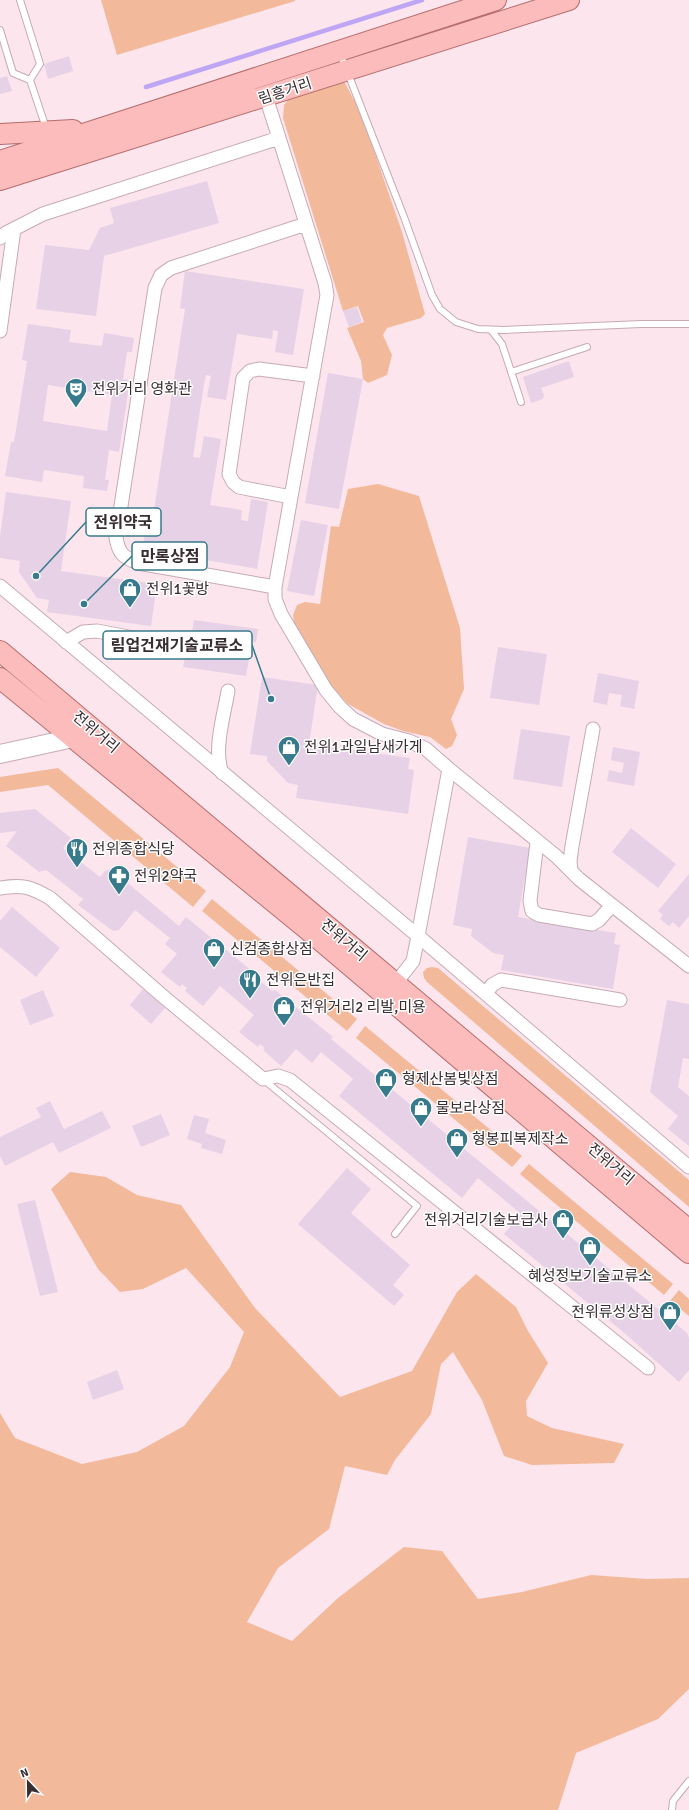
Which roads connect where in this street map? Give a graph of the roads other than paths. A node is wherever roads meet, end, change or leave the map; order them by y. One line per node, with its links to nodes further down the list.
1 (20, 0): 7 (lane)
2 (496, 0): 5 (main road, 림흥거리)
3 (569, 0): 6 (main road, 림흥거리)
4 (0, 30): 7 (lane)
5 (339, 52): 6 (lane); 9 (main road, 림흥거리)
6 (347, 71): 8 (main road, 림흥거리); 20 (lane)
7 (30, 80): 10 (lane)
8 (266, 97): 12 (street); 14 (main road, 림흥거리)
9 (103, 128): 10 (main road); 13 (main road, 림흥거리)
10 (48, 131): 11 (main road)
11 (0, 134)
12 (279, 138): 15 (street); 16 (street)
13 (0, 161)
14 (0, 180)
15 (306, 224): 24 (street); 28 (street)
16 (14, 229): 17 (street); 18 (street)
17 (0, 238)
18 (1, 316): 21 (street)
19 (689, 324): 20 (lane)
20 (492, 330): 23 (lane)
21 (0, 331)
22 (587, 346): 23 (lane)
23 (511, 372): 25 (lane)
24 (312, 376): 26 (street); 26 (street)
25 (521, 402)
26 (291, 497): 28 (street)
27 (0, 586): 29 (street)
28 (275, 587): 37 (street)
29 (66, 642): 30 (street); 38 (street)
30 (170, 645)
31 (0, 651): 45 (main road, 전위거리)
32 (0, 678): 35 (main road, 전위거리)
33 (228, 691): 38 (street)
34 (593, 729): 40 (street)
35 (73, 738): 36 (street); 52 (main road, 전위거리)
36 (0, 754)
37 (449, 769): 39 (street); 43 (street)
38 (222, 773): 43 (street)
39 (537, 842): 40 (street); 42 (street)
40 (570, 870): 42 (street)
41 (0, 888): 48 (street)
42 (612, 905): 44 (street)
43 (418, 936): 45 (street); 46 (street)
44 (689, 966)
45 (396, 983): 50 (main road, 전위거리)
46 (486, 994): 47 (street); 49 (street)
47 (620, 1000)
48 (263, 1079): 51 (lane); 53 (street)
49 (689, 1167)
50 (689, 1230)
51 (395, 1234)
52 (689, 1253)
53 (648, 1368)
54 (689, 1781): 55 (lane)
55 (672, 1810)

